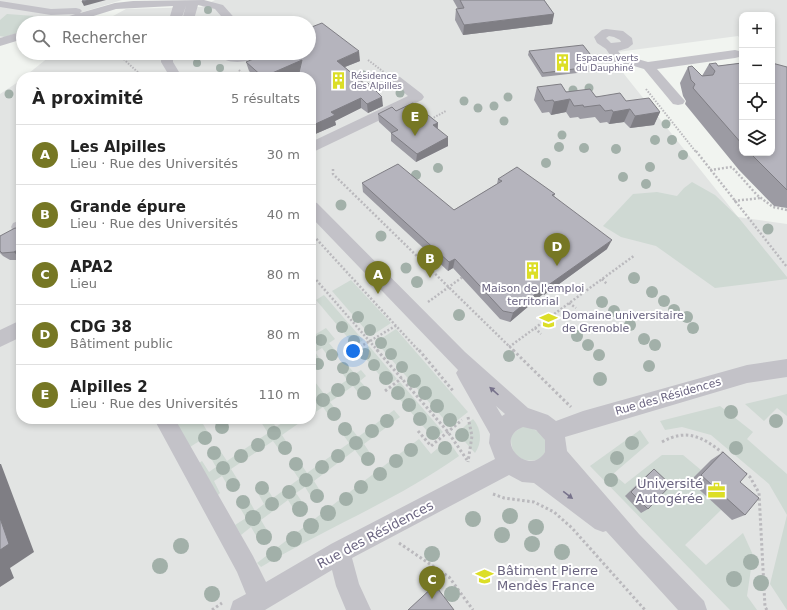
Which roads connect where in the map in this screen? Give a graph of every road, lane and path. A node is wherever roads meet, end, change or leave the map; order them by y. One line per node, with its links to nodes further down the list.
1 (187, 1): 4 (street); 9 (street); 10 (street); 11 (street)
2 (0, 4): 3 (street)
3 (19, 8): 5 (street); 6 (street)
4 (103, 9): 7 (street); 8 (street)
5 (0, 14)
6 (45, 16)
7 (63, 16)
8 (81, 16)
9 (178, 16)
10 (187, 16)
11 (226, 16)
12 (16, 37): 14 (street)
13 (722, 41): 16 (street)
14 (0, 42)
15 (612, 47): 22 (street)
16 (738, 58): 21 (street)
17 (125, 60): 23 (path)
18 (167, 60): 24 (street)
19 (178, 60): 25 (street)
20 (368, 60): 27 (path)
21 (675, 62): 22 (street); 26 (street)
22 (648, 66): 29 (street)
23 (138, 72)
24 (173, 72)
25 (176, 72)
26 (684, 72)
27 (395, 80): 32 (street)
28 (642, 83): 34 (path)
29 (678, 101)
30 (446, 111): 31 (path)
31 (431, 120)
32 (316, 146)
33 (333, 169): 45 (path)
34 (710, 170): 35 (path); 36 (path)
35 (761, 198): 36 (path); 37 (path)
36 (734, 201): 40 (path)
37 (787, 210)
38 (316, 211): 57 (street)
39 (635, 255): 42 (path)
40 (787, 267)
41 (469, 273): 45 (path)
42 (602, 279): 44 (path); 46 (path)
43 (316, 280): 54 (path)
44 (608, 284)
45 (447, 287): 47 (path); 55 (path)
46 (569, 303): 48 (path); 50 (path)
47 (423, 306)
48 (576, 308)
49 (397, 325): 54 (path)
50 (535, 328): 52 (path); 55 (path)
51 (16, 331): 53 (street)
52 (541, 334)
53 (0, 339)
54 (369, 341): 56 (path); 59 (path)
55 (509, 347): 61 (path)
56 (353, 351)
57 (458, 358): 62 (street, one-way to 57); 68 (street)
58 (787, 368): 67 (street, Rue des Résidences)
59 (402, 378): 60 (path); 66 (path)
60 (385, 390)
61 (574, 410)
62 (523, 417): 67 (street); 68 (street)
63 (462, 420): 66 (path)
64 (167, 424): 79 (street)
65 (418, 431): 66 (path)
66 (448, 432): 73 (path)
67 (552, 432): 70 (street)
68 (501, 433): 72 (street)
69 (662, 442): 71 (path)
70 (556, 455): 75 (street); 77 (street)
71 (730, 459)
72 (510, 463): 75 (street); 76 (street, Rue des Résidences)
73 (464, 464)
74 (740, 468): 83 (path)
75 (536, 471): 77 (street, one-way to 77)
76 (380, 530): 78 (street, Rue des Résidences); 81 (path)
77 (631, 542): 82 (street)
78 (339, 552): 79 (street, Rue des Résidences); 80 (street)
79 (251, 604)
80 (359, 610)
81 (473, 610)
82 (695, 610)
83 (767, 610)

